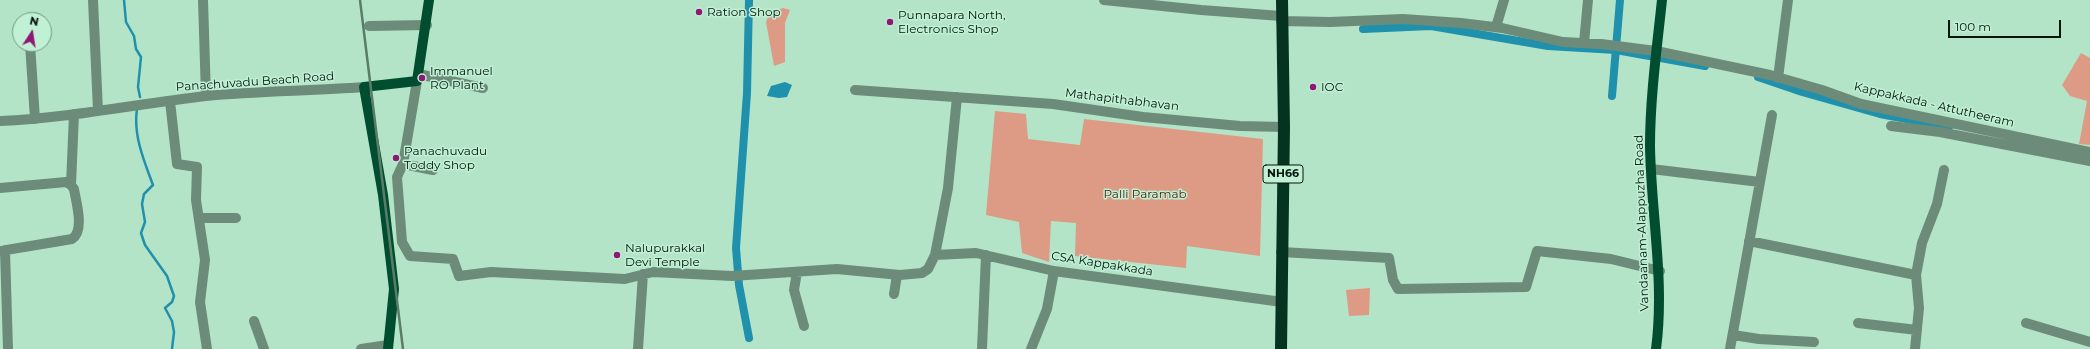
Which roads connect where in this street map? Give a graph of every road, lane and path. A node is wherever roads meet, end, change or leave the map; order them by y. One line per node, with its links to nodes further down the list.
1 (93, 0): 25 (street)
2 (203, 0): 22 (street)
3 (429, 0): 11 (main road)
4 (1104, 0): 10 (street, Kappakkada - Attutheeram)
5 (1282, 0): 10 (highway, NH66)
6 (1504, 0): 13 (street)
7 (1588, 0): 14 (street)
8 (1662, 0): 16 (main road, Vandaanam-Alappuzha Road)
9 (1788, 0): 18 (street)
10 (1281, 19): 13 (street, Kappakkada - Attutheeram); 30 (highway, NH66)
11 (427, 25): 12 (street); 17 (main road)
12 (369, 26)
13 (1496, 27): 14 (street, Kappakkada - Attutheeram)
14 (1584, 43): 16 (street, Kappakkada - Attutheeram)
15 (31, 52): 28 (street)
16 (1656, 55): 18 (street, Kappakkada - Attutheeram); 36 (main road, Vandaanam-Alappuzha Road)
17 (418, 78): 19 (main road, Panachuvadu Beach Road); 20 (street); 34 (street)
18 (1778, 78): 32 (street, Kappakkada - Attutheeram)
19 (364, 87): 22 (street, Panachuvadu Beach Road); 64 (main road)
20 (483, 88)
21 (855, 90): 23 (street, Mathapithabhavan)
22 (206, 96): 24 (street, Panachuvadu Beach Road)
23 (957, 97): 30 (street, Mathapithabhavan); 46 (street)
24 (170, 102): 25 (street, Panachuvadu Beach Road); 41 (street)
25 (98, 111): 26 (street, Panachuvadu Beach Road)
26 (74, 114): 28 (street, Panachuvadu Beach Road); 39 (street)
27 (1772, 115): 38 (street)
28 (35, 119): 29 (street, Panachuvadu Beach Road)
29 (0, 121)
30 (1284, 126): 45 (highway, NH66)
31 (1891, 126): 33 (street)
32 (2090, 152)
33 (2090, 160)
34 (403, 164): 35 (street); 51 (street)
35 (433, 170)
36 (1652, 170): 38 (street); 49 (main road, Vandaanam-Alappuzha Road)
37 (1944, 170): 53 (street)
38 (1760, 182): 43 (street)
39 (72, 185): 40 (street); 44 (street)
40 (0, 188)
41 (199, 218): 42 (street); 66 (street)
42 (236, 218)
43 (1749, 241): 53 (street); 61 (street)
44 (2, 250): 65 (street)
45 (1282, 252): 49 (street); 55 (highway, NH66)
46 (936, 255): 47 (street, CSA Kappakkada); 52 (street)
47 (986, 255): 48 (street, CSA Kappakkada); 70 (street)
48 (1054, 271): 55 (street, CSA Kappakkada); 71 (street)
49 (1660, 271): 73 (main road, Vandaanam-Alappuzha Road)
50 (797, 272): 51 (street); 52 (street); 59 (street)
51 (643, 274): 69 (street)
52 (898, 275): 54 (street)
53 (1916, 275): 60 (street)
54 (894, 294)
55 (1282, 302): 72 (highway, NH66)
56 (254, 321): 67 (street)
57 (1858, 323): 60 (street)
58 (2026, 323): 63 (street)
59 (804, 326)
60 (1917, 330): 75 (street)
61 (1733, 335): 62 (street); 74 (street)
62 (1814, 342)
63 (2090, 342)
64 (388, 347): 68 (street)
65 (8, 349)
66 (207, 349)
67 (264, 349)
68 (361, 349)
69 (638, 349)
70 (982, 349)
71 (1031, 349)
72 (1281, 349)
73 (1656, 349)
74 (1730, 349)
75 (1916, 349)

